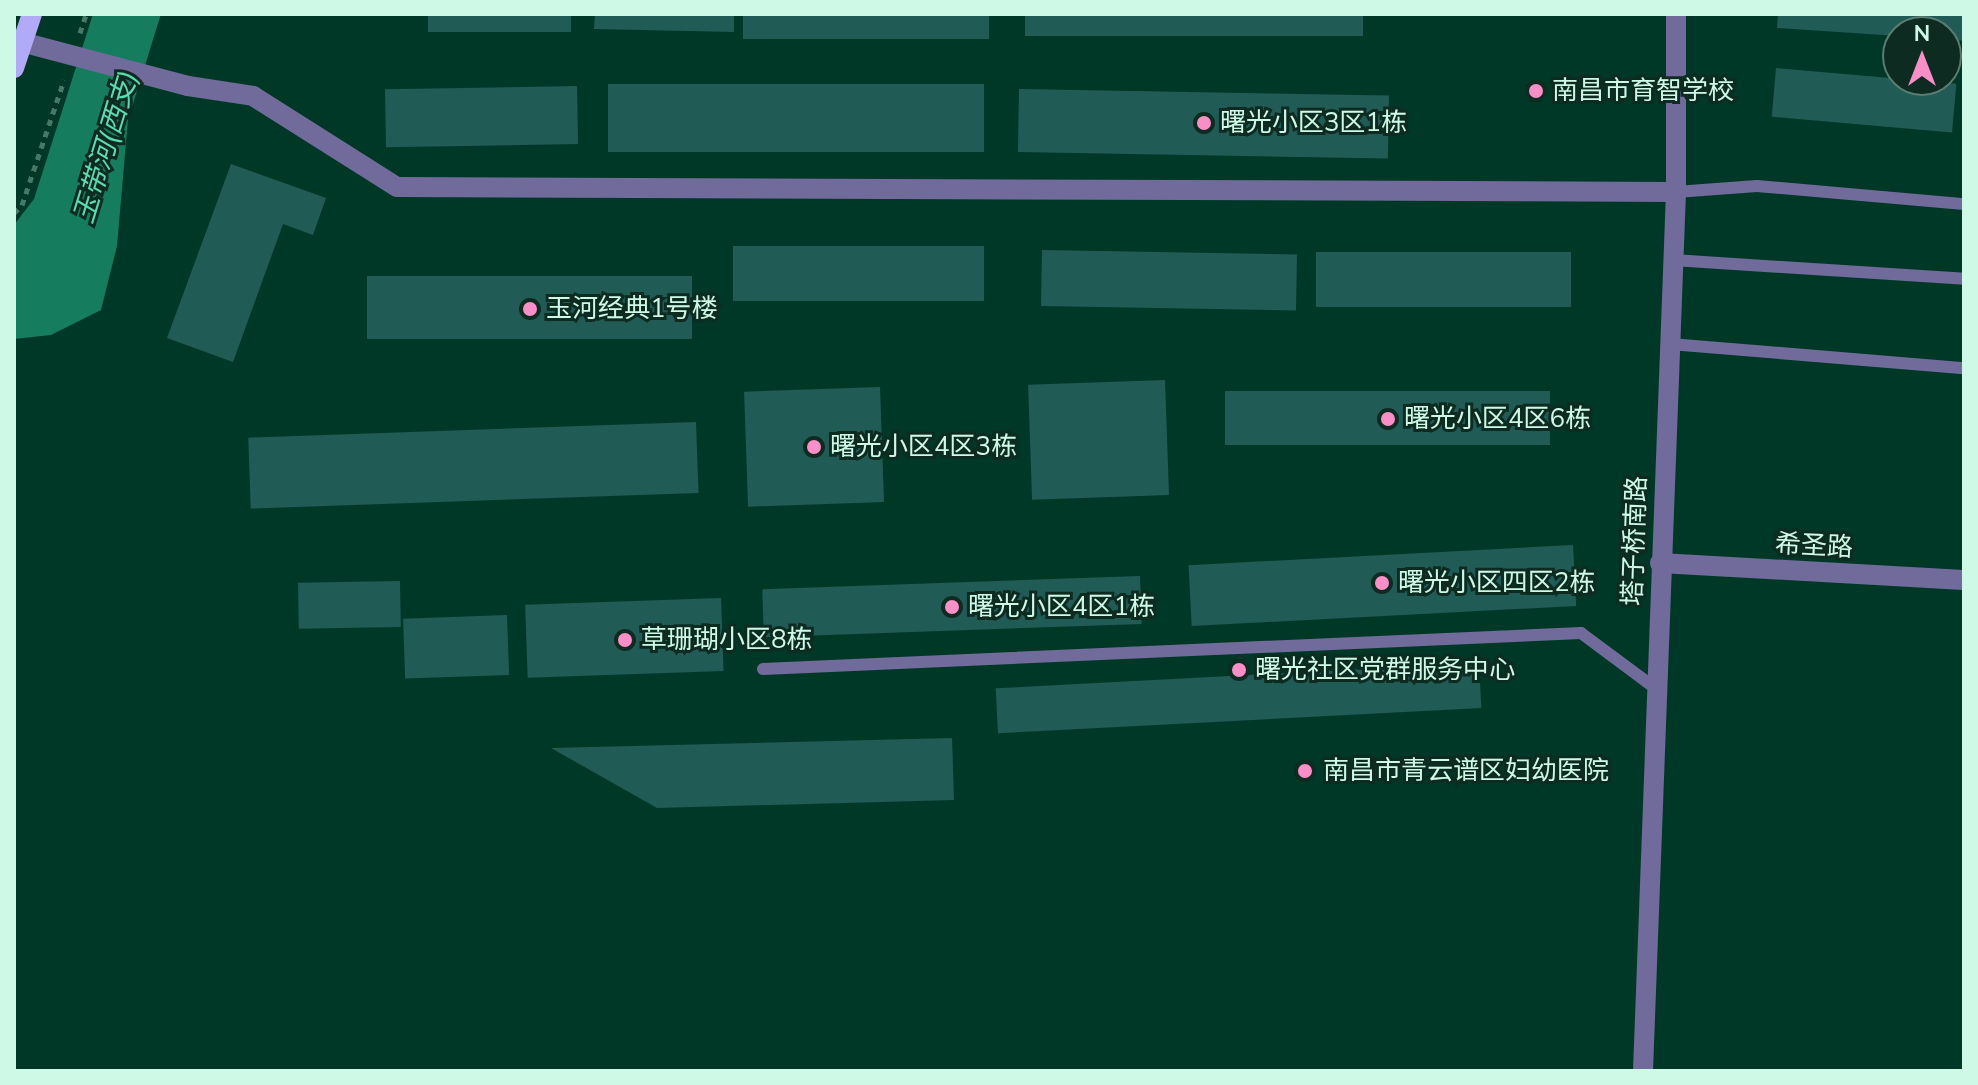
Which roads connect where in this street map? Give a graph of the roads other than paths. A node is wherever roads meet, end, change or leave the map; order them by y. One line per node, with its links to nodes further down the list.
1 (32, 14): 4 (main road)
2 (1676, 14): 5 (street, 塔子桥南路)
3 (14, 40): 5 (street)
4 (14, 68)
5 (1676, 192): 6 (lane); 7 (street, 塔子桥南路)
6 (1964, 204)
7 (1673, 260): 8 (lane); 9 (street, 塔子桥南路)
8 (1964, 279)
9 (1670, 344): 10 (lane); 11 (street, 塔子桥南路)
10 (1964, 368)
11 (1660, 563): 12 (street, 希圣路); 14 (street, 塔子桥南路)
12 (1964, 580)
13 (763, 669): 14 (lane)
14 (1655, 688): 15 (street, 塔子桥南路)
15 (1643, 1071)

